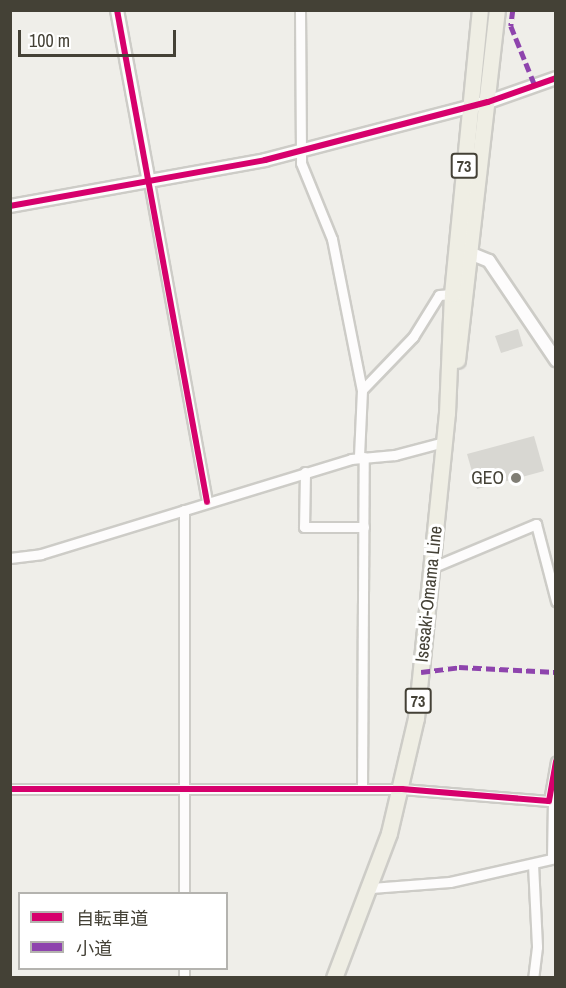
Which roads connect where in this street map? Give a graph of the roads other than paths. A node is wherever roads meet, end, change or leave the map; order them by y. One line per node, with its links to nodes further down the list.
1 (117, 10): 9 (street)
2 (300, 10): 8 (street)
3 (480, 10): 7 (main road, Isesaki-Omama Line / 73)
4 (497, 10): 6 (main road, Isesaki-Omama Line / 73)
5 (555, 78): 6 (street)
6 (488, 102): 7 (street); 11 (main road, Isesaki-Omama Line / 73)
7 (470, 107): 8 (street); 12 (main road, Isesaki-Omama Line / 73)
8 (301, 151): 9 (street); 14 (street)
9 (149, 182): 10 (street); 19 (street)
10 (10, 206)
11 (472, 254): 13 (street); 15 (main road, Isesaki-Omama Line / 73)
12 (452, 294): 14 (street); 15 (main road, Isesaki-Omama Line / 73)
13 (555, 360)
14 (362, 390): 17 (street)
15 (447, 413): 16 (main road, Isesaki-Omama Line / 73)
16 (444, 442): 17 (street); 24 (main road, Isesaki-Omama Line / 73)
17 (362, 457): 18 (street); 21 (street)
18 (306, 472): 19 (street); 21 (street)
19 (207, 502): 20 (street)
20 (184, 510): 22 (street); 29 (street)
21 (363, 527): 27 (street)
22 (10, 558)
23 (551, 562): 24 (street); 25 (street)
24 (432, 568): 30 (main road, Isesaki-Omama Line / 73)
25 (555, 601)
26 (555, 762): 31 (street)
27 (362, 788): 29 (street); 30 (street)
28 (10, 789): 29 (street)
29 (182, 789): 35 (street)
30 (402, 789): 31 (street); 34 (main road, Isesaki-Omama Line / 73)
31 (552, 801): 32 (street)
32 (554, 858): 33 (street)
33 (533, 864): 34 (street); 37 (street)
34 (371, 888): 36 (main road, Isesaki-Omama Line / 73)
35 (184, 892)
36 (334, 978)
37 (533, 978)

